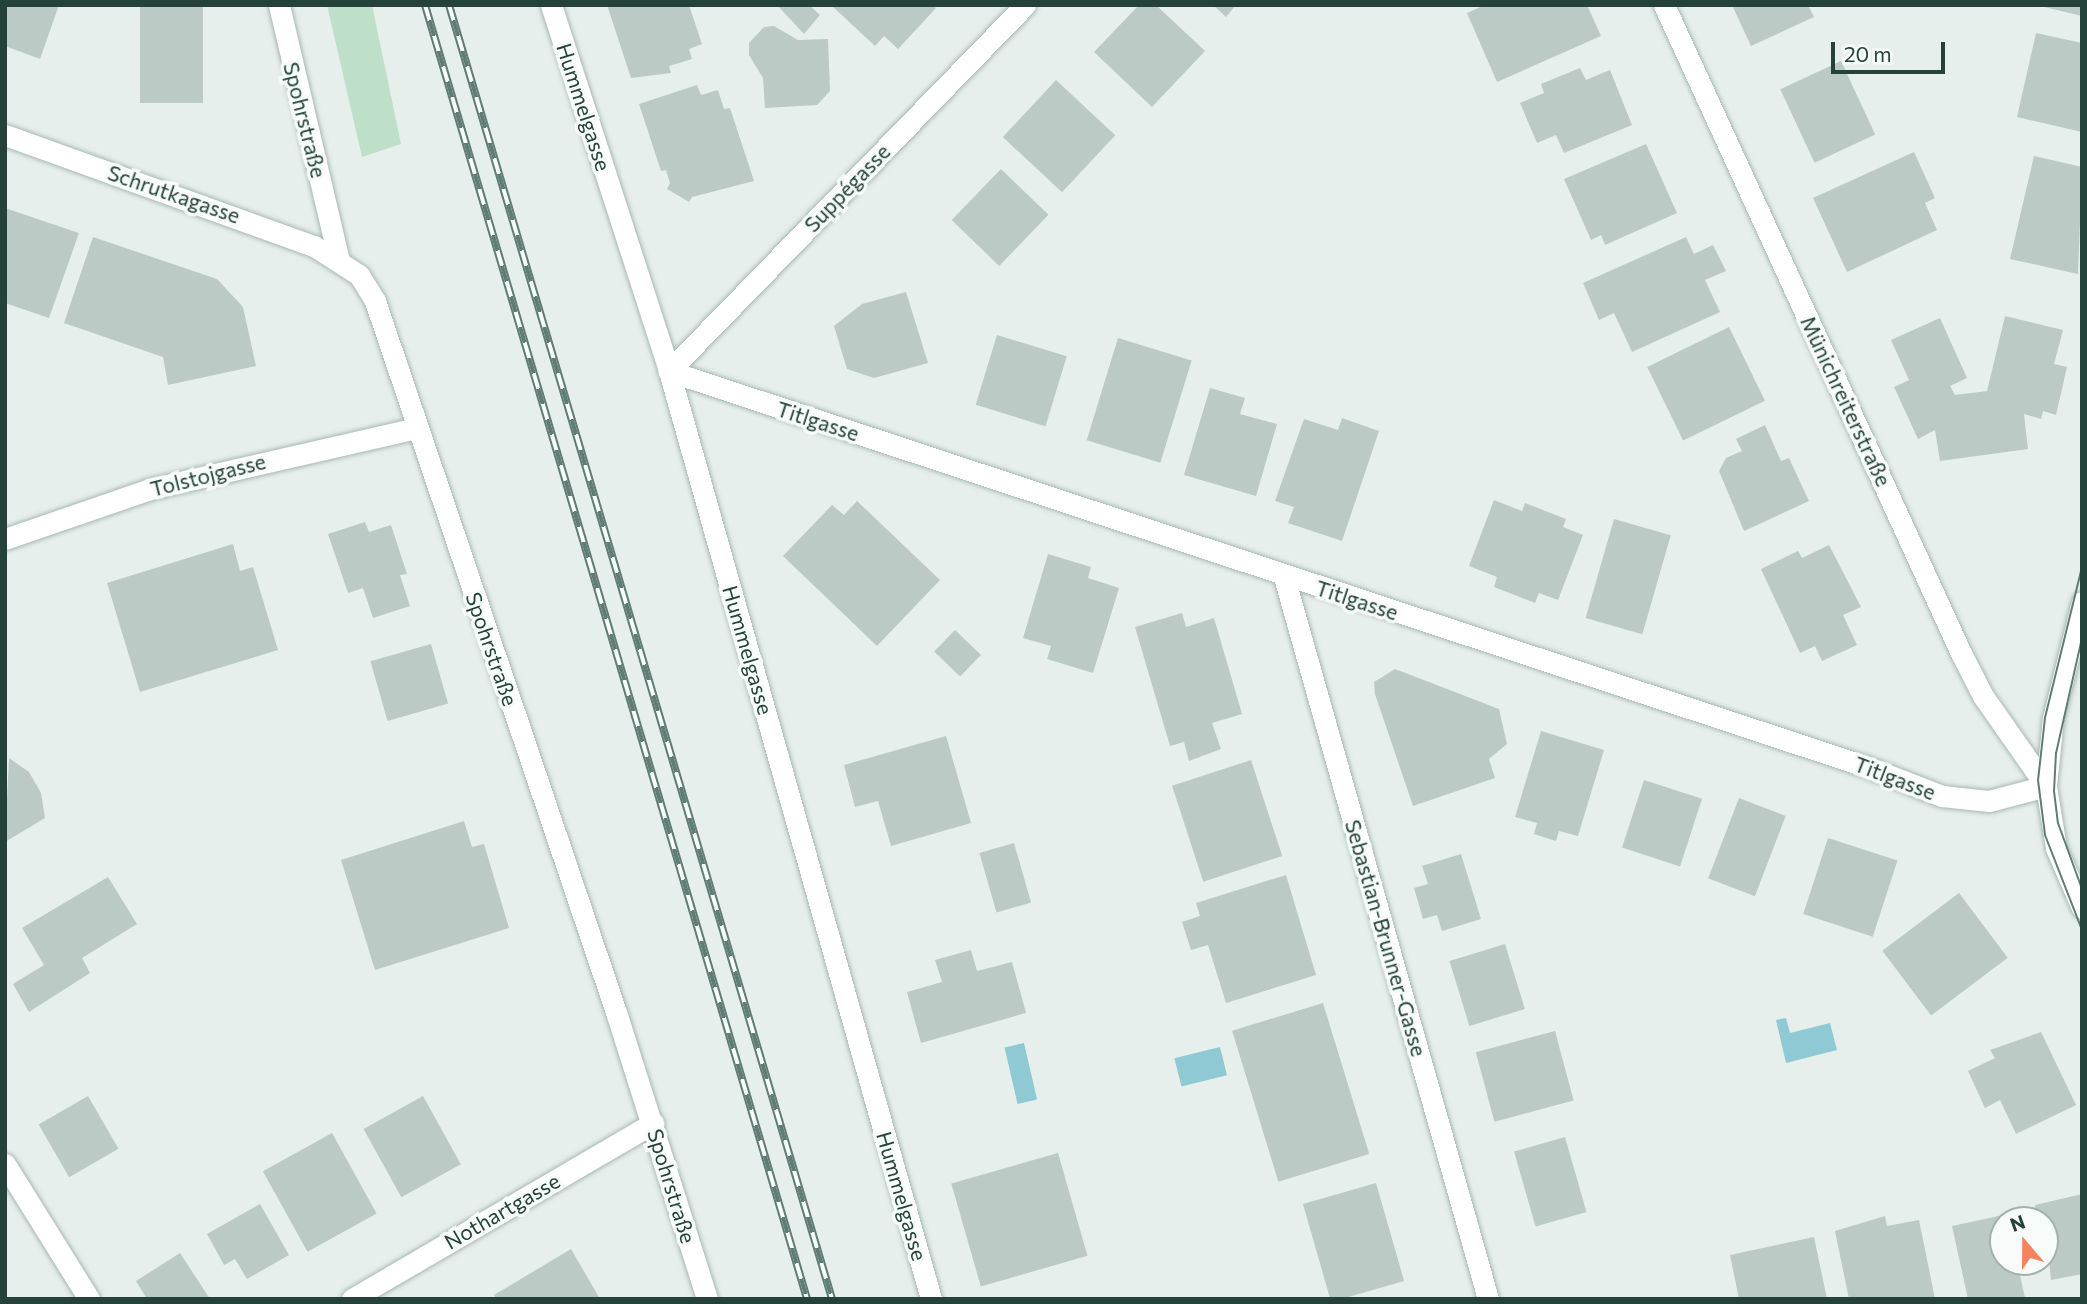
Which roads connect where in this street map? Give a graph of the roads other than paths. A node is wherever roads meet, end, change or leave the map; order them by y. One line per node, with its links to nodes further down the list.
1 (279, 5): 6 (street, Spohrstraße)
2 (551, 5): 7 (street, Hummelgasse)
3 (1025, 5): 7 (street, Suppégasse)
4 (1664, 5): 12 (street, Münichreiterstraße)
5 (5, 135): 6 (street, Schrutkagasse)
6 (339, 261): 8 (street, Spohrstraße)
7 (669, 371): 10 (street, Titlgasse); 19 (street, Hummelgasse)
8 (416, 428): 9 (street, Tolstojgasse); 14 (street, Spohrstraße)
9 (5, 540)
10 (1284, 576): 12 (street, Titlgasse); 20 (street, Sebastian-Brunner-Gasse)
11 (2082, 602): 12 (street)
12 (2046, 786): 13 (street)
13 (2082, 908)
14 (653, 1123): 17 (street, Nothartgasse); 18 (street, Spohrstraße)
15 (5, 1164): 16 (street)
16 (89, 1299)
17 (352, 1299)
18 (707, 1299)
19 (931, 1299)
20 (1488, 1299)

